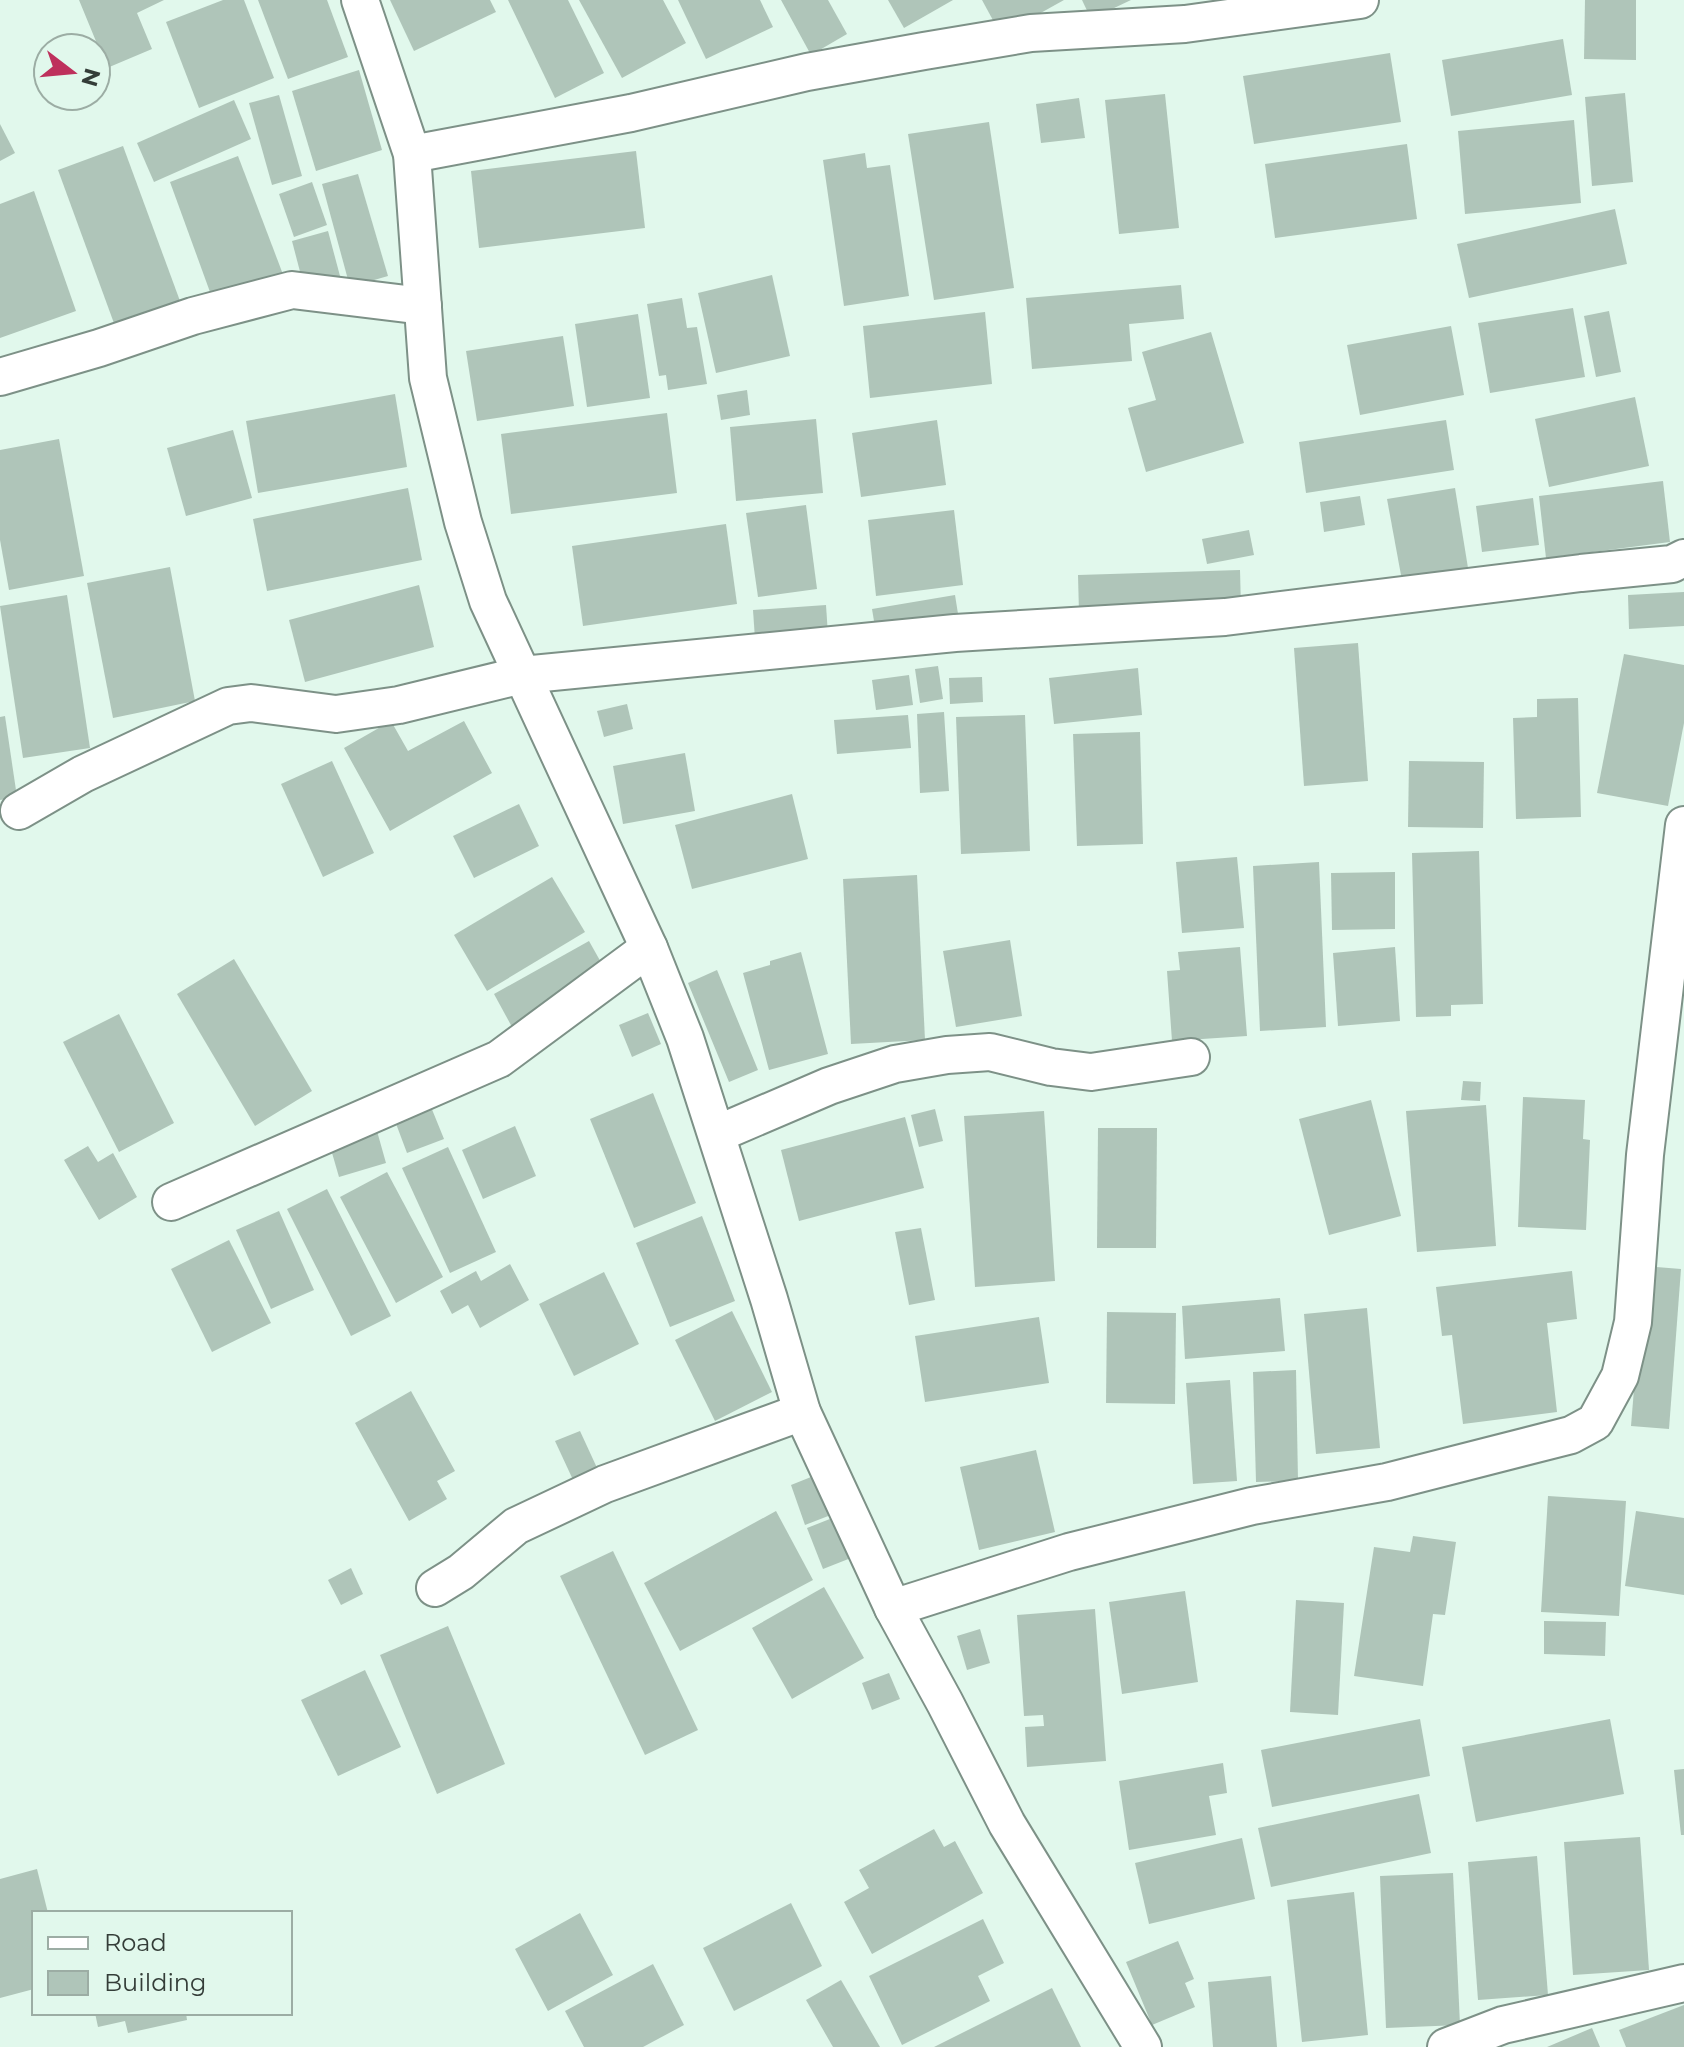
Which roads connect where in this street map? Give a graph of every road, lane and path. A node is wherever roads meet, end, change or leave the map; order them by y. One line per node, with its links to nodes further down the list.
1 (360, 0): 3 (street)
2 (1360, 0): 3 (street)
3 (412, 154): 4 (street)
4 (423, 306): 5 (street); 7 (street)
5 (0, 377)
6 (1684, 558): 7 (street)
7 (522, 675): 8 (street); 10 (street)
8 (19, 811)
9 (1684, 825): 16 (street)
10 (649, 948): 12 (street); 13 (street)
11 (1191, 1057): 12 (street)
12 (717, 1134): 14 (street)
13 (171, 1202)
14 (802, 1412): 15 (street); 16 (street)
15 (435, 1588)
16 (893, 1608): 18 (street)
17 (1684, 1983): 19 (street)
18 (1143, 2047)
19 (1446, 2047)

